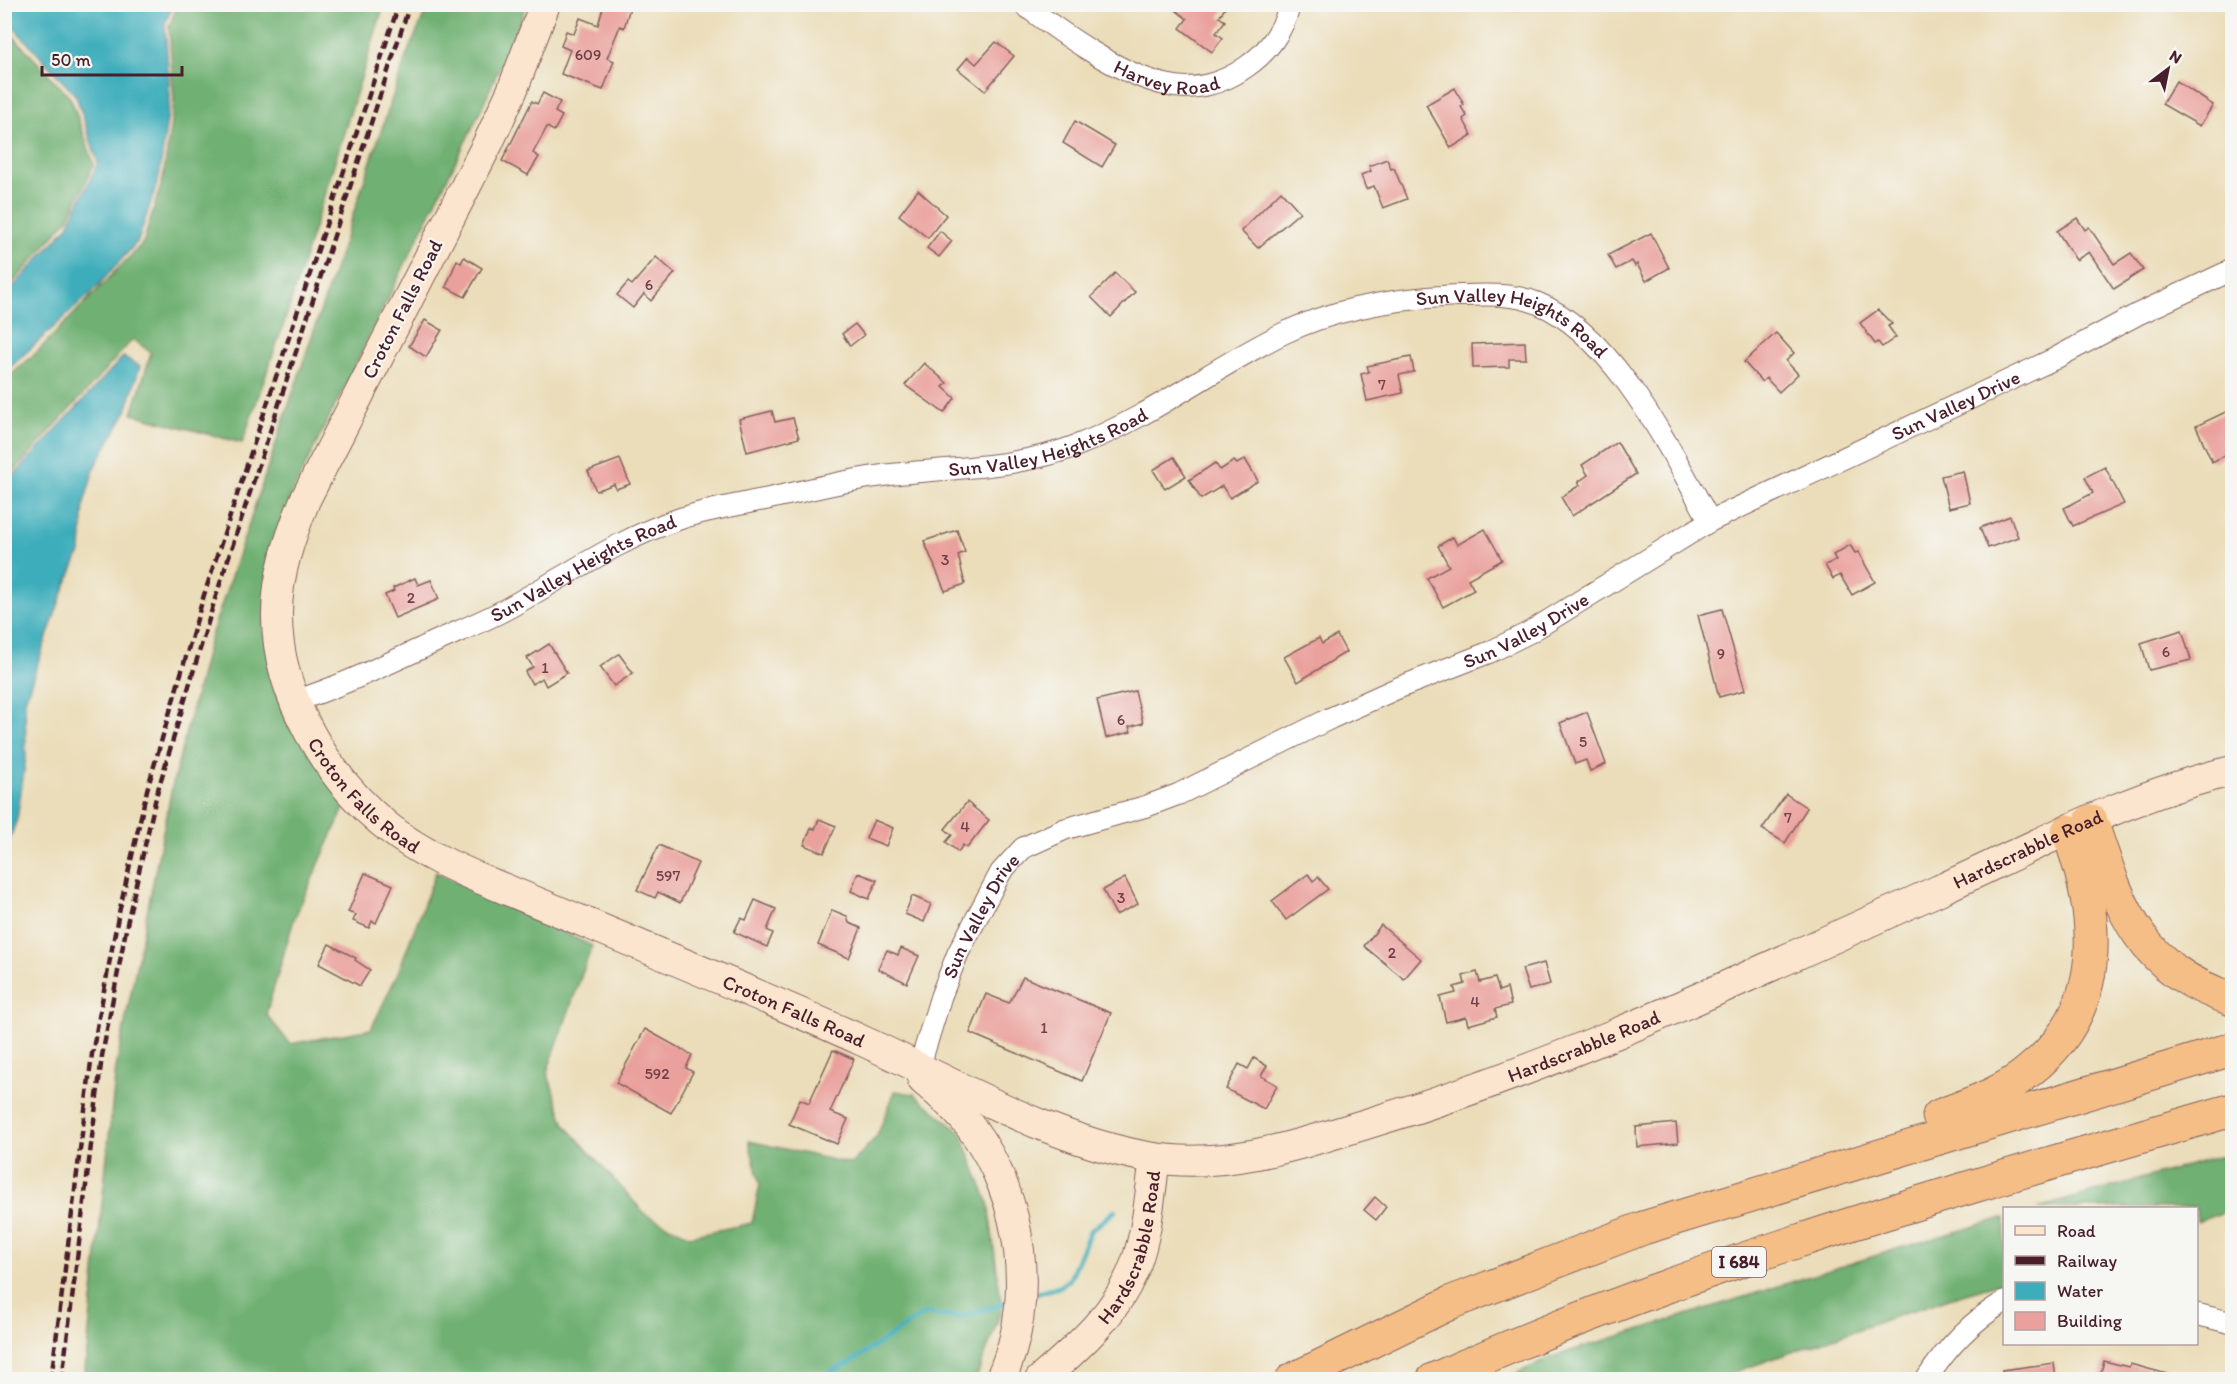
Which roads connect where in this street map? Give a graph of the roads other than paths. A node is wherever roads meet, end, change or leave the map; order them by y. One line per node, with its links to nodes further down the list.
1 (545, 4): 6 (main road, Croton Falls Road)
2 (1023, 4): 3 (street, Harvey Road)
3 (1290, 4)
4 (2232, 270): 5 (street, Sun Valley Drive)
5 (1710, 521): 6 (street, Sun Valley Heights Road); 12 (street, Sun Valley Drive)
6 (295, 701): 11 (main road, Croton Falls Road)
7 (2232, 771): 8 (main road, Hardscrabble Road)
8 (2079, 826): 9 (highway); 14 (main road, Hardscrabble Road); 15 (highway)
9 (2232, 999)
10 (2232, 1049): 15 (highway)
11 (882, 1050): 12 (main road, Croton Falls Road); 19 (main road)
12 (919, 1068): 14 (main road, Croton Falls Road)
13 (2232, 1110): 22 (highway, I 684)
14 (1155, 1158): 20 (main road, Hardscrabble Road)
15 (1822, 1173): 21 (highway)
16 (2003, 1303): 23 (street)
17 (2198, 1314): 18 (street)
18 (2232, 1323)
19 (1000, 1380)
20 (1040, 1380)
21 (1292, 1380)
22 (1432, 1380)
23 (1926, 1380)

